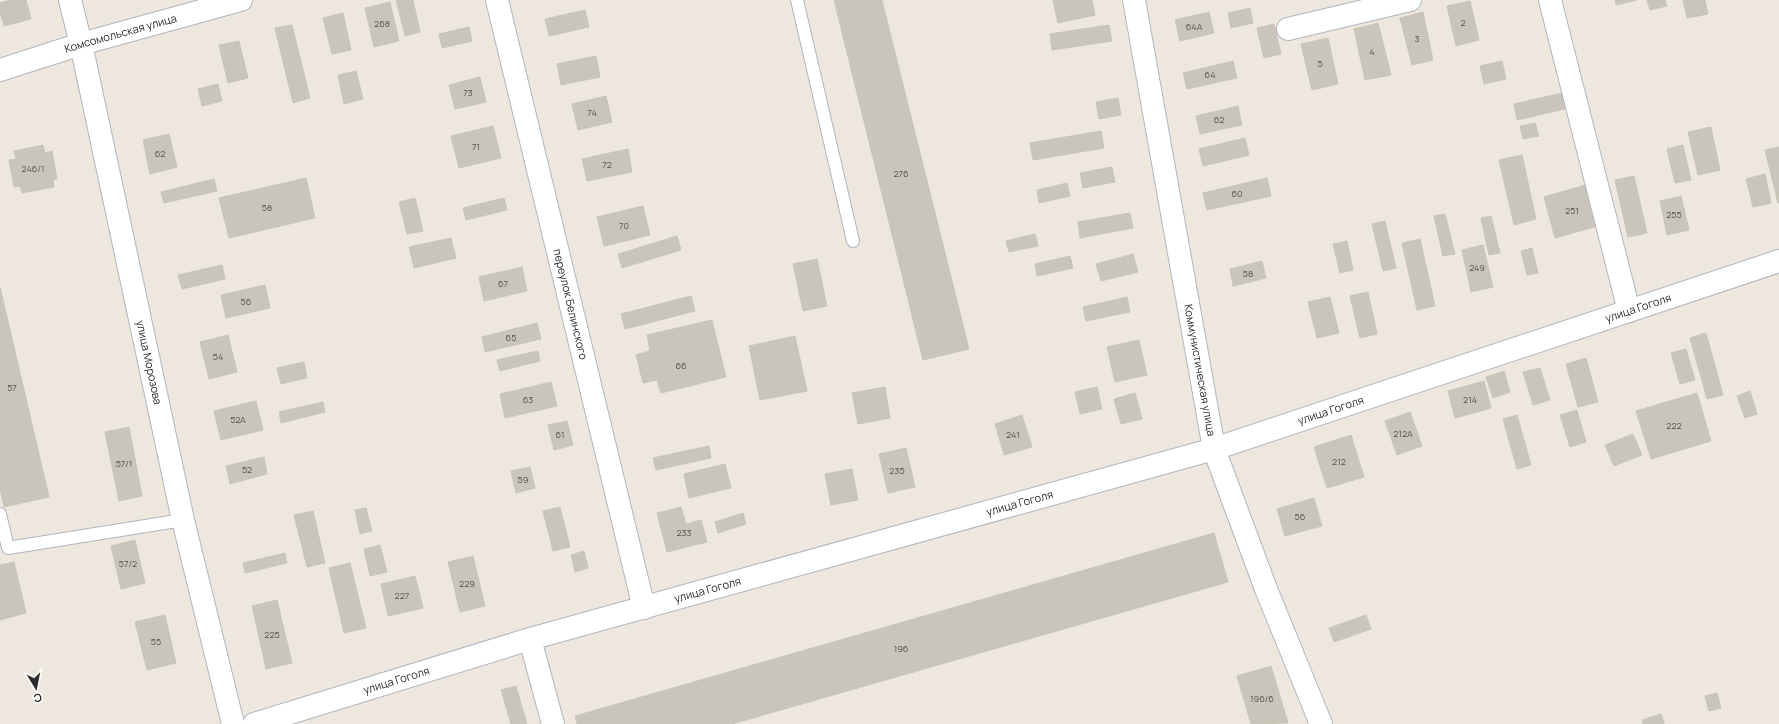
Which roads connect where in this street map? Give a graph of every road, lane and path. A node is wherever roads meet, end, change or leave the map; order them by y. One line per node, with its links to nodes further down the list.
1 (70, 0): 9 (street, улица Морозова)
2 (241, 0): 9 (street, Комсомольская улица)
3 (497, 0): 17 (street, переулок Белинского)
4 (796, 0): 11 (lane)
5 (1134, 0): 14 (street, Коммунистическая улица)
6 (1410, 0): 8 (street)
7 (1550, 0): 13 (street)
8 (1288, 29)
9 (81, 44): 10 (street, Комсомольская улица); 16 (street, улица Морозова)
10 (0, 70)
11 (853, 241)
12 (1779, 261): 13 (street, улица Гоголя)
13 (1629, 311): 14 (street, улица Гоголя)
14 (1214, 449): 17 (street, улица Гоголя); 22 (street, Коммунистическая улица)
15 (0, 514): 16 (lane)
16 (183, 520): 19 (street, улица Морозова)
17 (644, 608): 18 (street, улица Гоголя)
18 (530, 639): 20 (street, улица Гоголя); 21 (street)
19 (233, 724)
20 (254, 724)
21 (553, 724)
22 (1321, 724)

